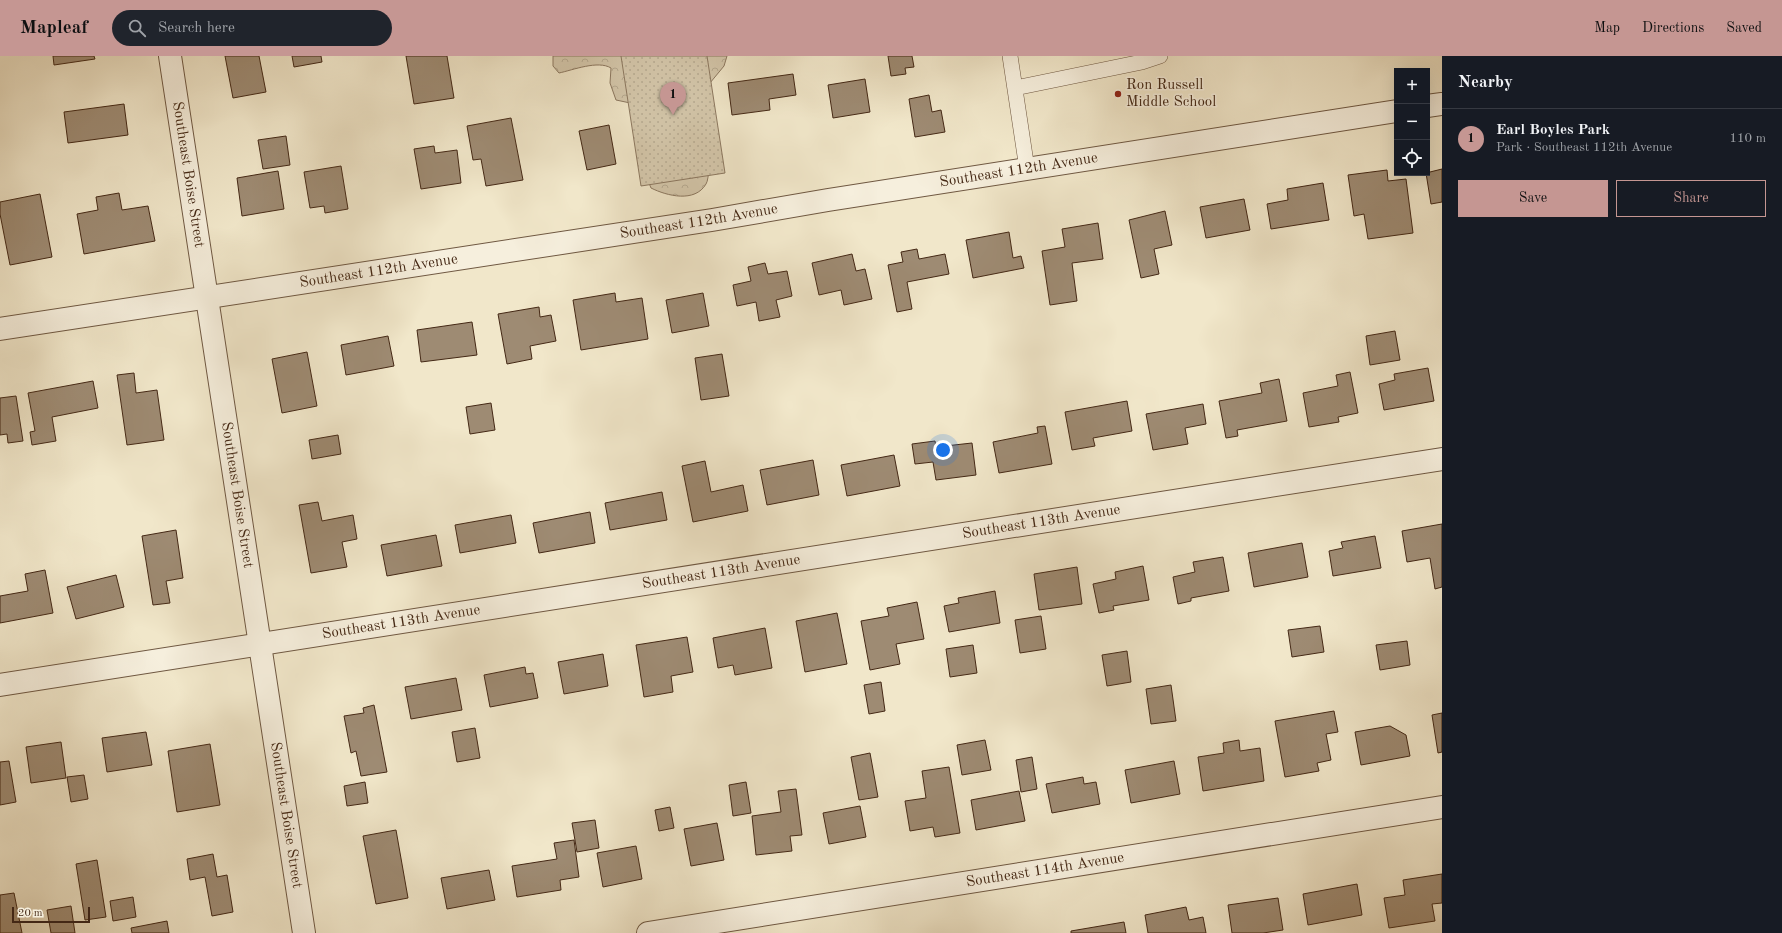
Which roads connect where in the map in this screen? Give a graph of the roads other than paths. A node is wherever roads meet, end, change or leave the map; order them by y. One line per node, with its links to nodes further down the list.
1 (170, 56): 9 (street, Southeast Boise Street)
2 (1010, 56): 4 (lane)
3 (1160, 56): 4 (lane)
4 (1015, 88): 8 (lane)
5 (1442, 104): 6 (street)
6 (1430, 106)
7 (1394, 111): 8 (street, Southeast 112th Avenue)
8 (1027, 169): 9 (street, Southeast 112th Avenue)
9 (207, 297): 10 (street, Southeast 112th Avenue); 12 (street, Southeast Boise Street)
10 (0, 329)
11 (1442, 459): 12 (street, Southeast 113th Avenue)
12 (260, 644): 13 (street, Southeast 113th Avenue); 15 (street, Southeast Boise Street)
13 (0, 685)
14 (1442, 807): 16 (street, Southeast 114th Avenue)
15 (304, 933)
16 (648, 933)

